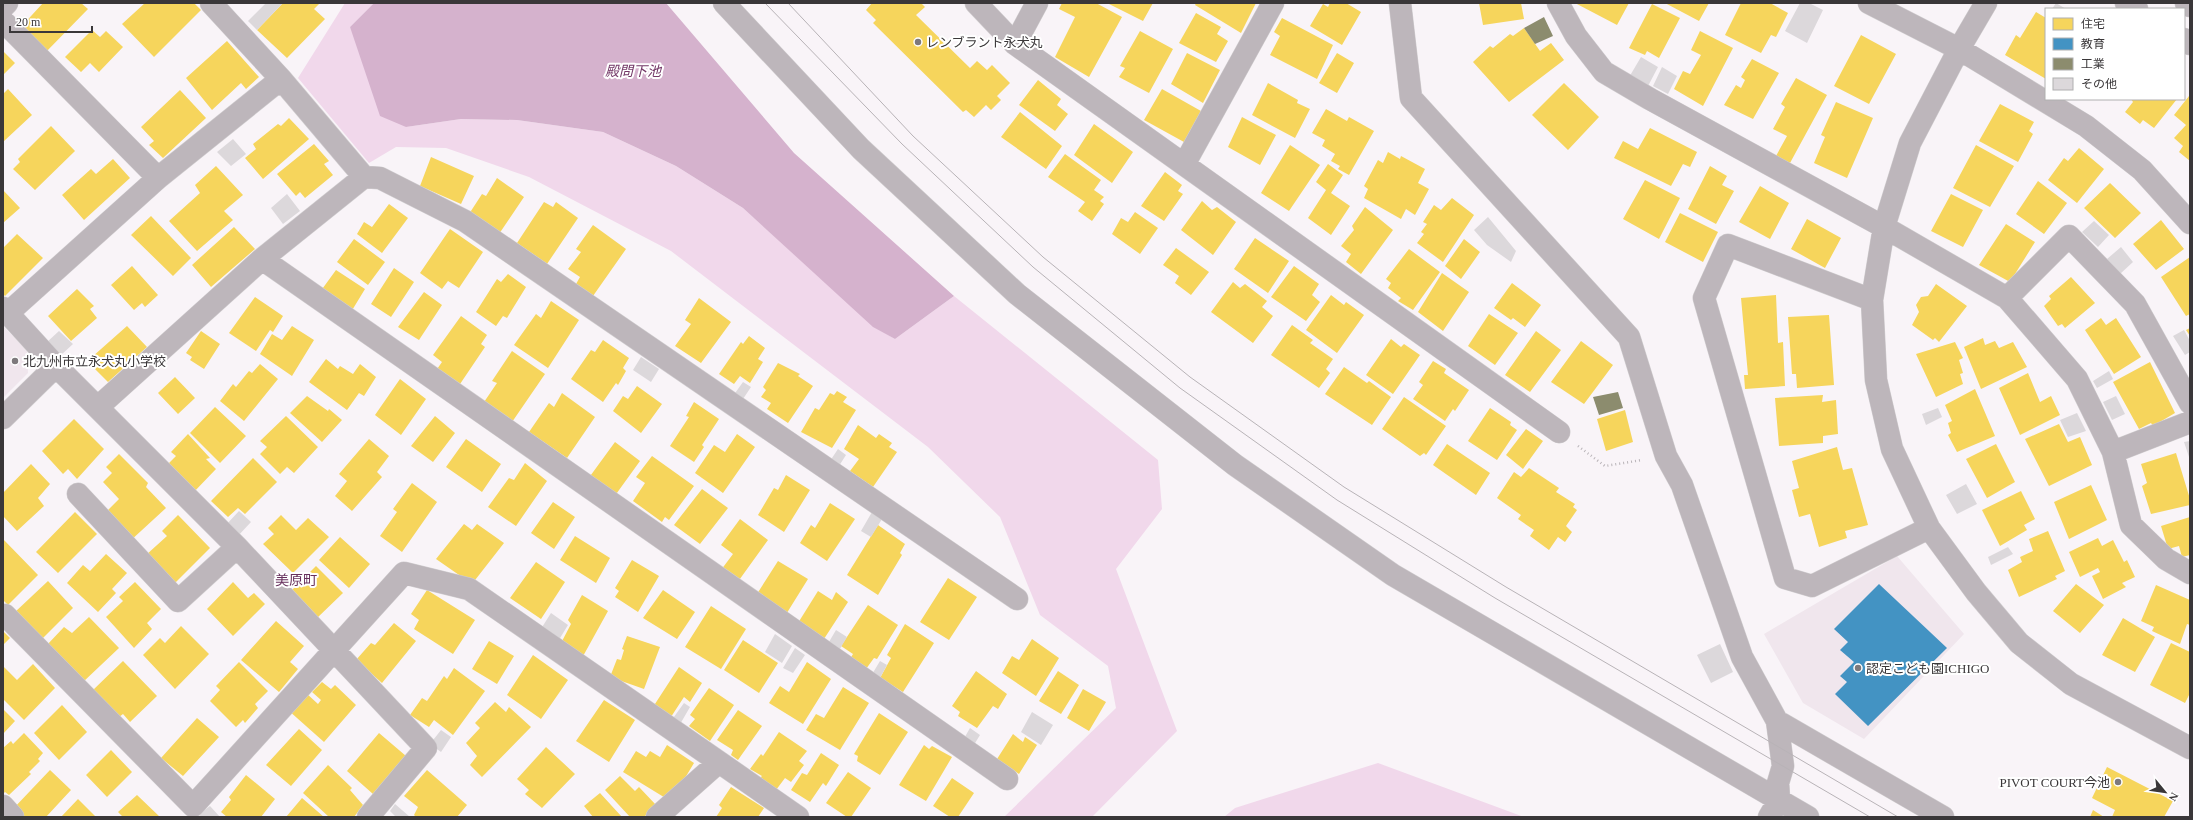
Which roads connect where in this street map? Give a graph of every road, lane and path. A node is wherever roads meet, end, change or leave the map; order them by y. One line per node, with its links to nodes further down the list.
1 (7, 3): 14 (street)
2 (211, 3): 19 (street)
3 (724, 3): 49 (street)
4 (976, 3): 17 (street)
5 (1037, 3): 17 (street)
6 (1273, 3): 20 (street)
7 (1400, 3): 36 (street)
8 (1558, 3): 24 (street)
9 (1869, 3): 18 (street)
10 (1986, 3): 18 (street)
11 (2126, 3): 15 (street)
12 (2186, 3): 13 (street)
13 (2190, 6)
14 (3, 7)
15 (2135, 8)
16 (3, 21): 22 (street)
17 (1015, 44): 20 (street)
18 (1959, 49): 23 (street); 24 (street)
19 (280, 79): 21 (street); 22 (street)
20 (1185, 164): 34 (street)
21 (364, 177): 25 (street); 41 (street)
22 (158, 178): 28 (street)
23 (2190, 223)
24 (1884, 227): 26 (street); 27 (street)
25 (262, 259): 31 (street); 47 (street)
26 (2007, 298): 30 (street); 35 (street)
27 (1872, 300): 38 (street); 38 (street)
28 (5, 310): 29 (street)
29 (56, 366): 31 (street); 32 (street)
30 (2190, 403)
31 (98, 407): 39 (street)
32 (3, 418)
33 (2190, 422): 35 (street)
34 (1559, 432): 36 (path)
35 (2113, 452): 40 (street)
36 (1666, 456): 44 (street)
37 (78, 494): 39 (street)
38 (1929, 528): 45 (street)
39 (237, 547): 43 (street)
40 (2190, 573)
41 (1017, 599)
42 (5, 615): 43 (street)
43 (335, 651): 46 (street); 52 (street)
44 (1777, 721): 49 (street); 55 (street)
45 (2190, 748)
46 (719, 762): 50 (street); 53 (street)
47 (1007, 779)
48 (3, 806): 51 (street)
49 (1774, 809): 54 (street)
50 (669, 814)
51 (13, 817)
52 (368, 817)
53 (798, 817)
54 (1808, 817)
55 (1943, 817)

